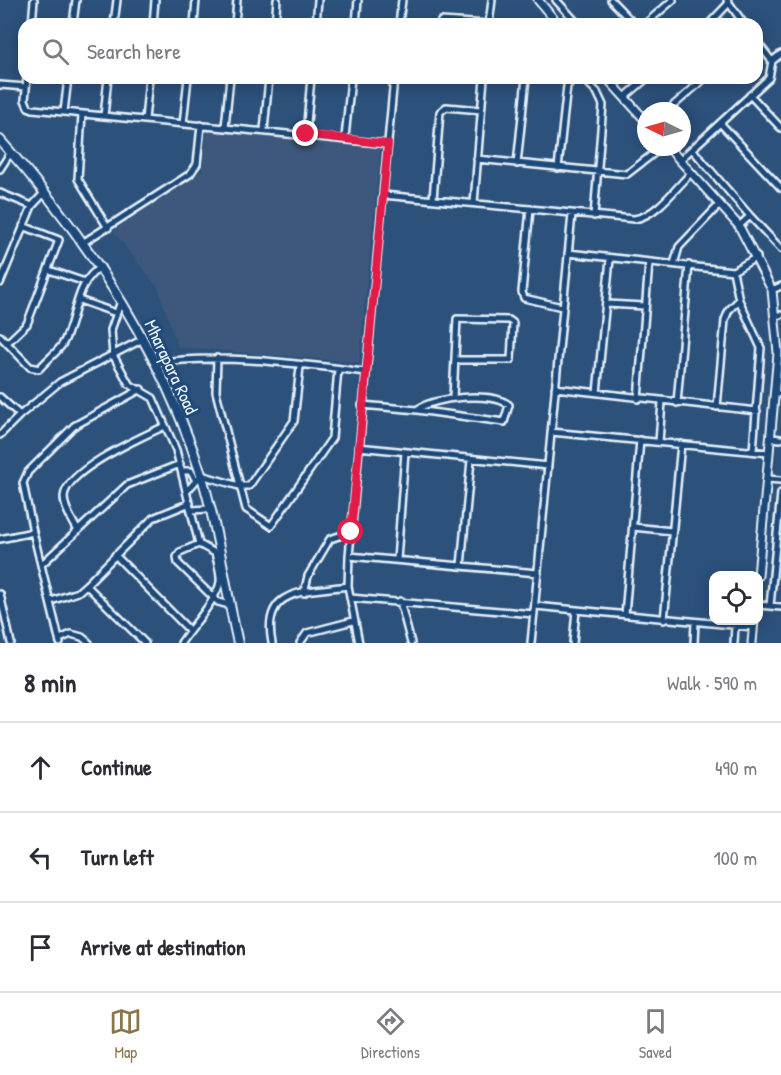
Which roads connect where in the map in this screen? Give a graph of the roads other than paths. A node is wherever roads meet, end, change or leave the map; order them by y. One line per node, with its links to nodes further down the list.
1 (34, 0): 17 (street)
2 (76, 0): 18 (street)
3 (117, 0): 19 (street)
4 (155, 0): 20 (street)
5 (196, 0): 21 (street)
6 (237, 0): 22 (street)
7 (277, 0): 23 (street)
8 (318, 0): 24 (street)
9 (358, 0): 25 (street)
10 (402, 0): 26 (street)
11 (492, 0): 27 (street)
12 (556, 0): 29 (street)
13 (673, 0): 31 (street)
14 (540, 1): 28 (street)
15 (612, 1): 30 (street)
16 (728, 2): 32 (street); 33 (street)
17 (32, 18)
18 (74, 18)
19 (115, 18)
20 (154, 18)
21 (194, 18)
22 (236, 18)
23 (275, 18)
24 (316, 18)
25 (356, 18)
26 (400, 18)
27 (489, 18)
28 (553, 18)
29 (572, 18)
30 (628, 18)
31 (652, 18)
32 (714, 18)
33 (740, 18)
34 (763, 50): 36 (street)
35 (781, 54): 36 (street)
36 (772, 61): 37 (street)
37 (763, 83)
38 (0, 84): 57 (street)
39 (26, 84): 57 (street)
40 (67, 84): 63 (street)
41 (107, 84): 65 (street)
42 (148, 84): 66 (street)
43 (187, 84): 68 (street)
44 (229, 84): 70 (street)
45 (268, 84): 72 (street)
46 (310, 84): 73 (street)
47 (350, 84): 74 (street)
48 (393, 84): 76 (street)
49 (483, 84): 61 (street)
50 (525, 84): 83 (street)
51 (569, 84): 85 (street)
52 (589, 84): 86 (street)
53 (613, 84): 59 (street)
54 (641, 84): 59 (street)
55 (698, 84): 60 (street)
56 (762, 84): 58 (street)
57 (26, 87): 63 (street)
58 (750, 95): 67 (street); 71 (street)
59 (626, 98): 62 (street)
60 (677, 102)
61 (481, 110): 81 (street); 92 (street)
62 (637, 111)
63 (64, 112): 64 (street)
64 (82, 114): 65 (street); 102 (street)
65 (104, 116): 66 (street)
66 (145, 120): 68 (street)
67 (720, 123): 77 (street); 88 (street)
68 (183, 124): 69 (street)
69 (201, 125): 70 (street); 102 (street)
70 (225, 127): 72 (street)
71 (781, 128)
72 (264, 130): 73 (street)
73 (306, 134): 74 (street)
74 (345, 138): 76 (street)
75 (0, 140): 78 (main road, Mharapara Road)
76 (388, 144): 91 (street)
77 (692, 149): 82 (street); 99 (street)
78 (11, 152): 84 (street); 89 (main road, Mharapara Road)
79 (651, 156): 86 (street)
80 (676, 156): 82 (street)
81 (477, 159): 83 (street); 93 (street)
82 (680, 160): 87 (street)
83 (517, 164): 85 (street)
84 (0, 168)
85 (558, 168): 86 (street)
86 (598, 172): 98 (street)
87 (691, 173): 94 (street); 98 (street)
88 (781, 188)
89 (45, 192): 95 (street); 103 (main road, Mharapara Road)
90 (0, 194): 95 (street)
91 (383, 195): 92 (street); 136 (street)
92 (433, 199): 93 (street)
93 (474, 202): 96 (street)
94 (719, 205): 101 (street); 109 (street)
95 (32, 206): 100 (street)
96 (530, 209): 97 (street); 123 (street)
97 (572, 214): 98 (street); 105 (street)
98 (594, 216)
99 (750, 216): 101 (street); 104 (street)
100 (23, 226): 112 (street); 115 (street)
101 (739, 226): 106 (street)
102 (108, 228): 103 (street)
103 (84, 242): 111 (main road, Mharapara Road)
104 (781, 249)
105 (568, 253): 107 (street); 123 (street)
106 (757, 257): 113 (street); 117 (street)
107 (610, 259): 108 (street); 121 (street)
108 (649, 263): 109 (street); 122 (street)
109 (674, 264): 110 (street)
110 (689, 265): 113 (street); 145 (street)
111 (101, 267): 114 (street); 118 (main road, Mharapara Road)
112 (49, 270): 114 (street); 128 (street)
113 (733, 271): 120 (street)
114 (85, 282): 119 (street)
115 (0, 283)
116 (781, 286): 117 (street)
117 (772, 290): 125 (street)
118 (122, 299): 124 (street); 127 (main road, Mharapara Road)
119 (79, 300): 124 (street); 128 (street)
120 (739, 300): 147 (street); 149 (street)
121 (607, 303): 122 (street); 139 (street)
122 (644, 306): 143 (street)
123 (562, 307): 137 (street)
124 (116, 313): 130 (street)
125 (778, 315): 129 (street)
126 (0, 336): 128 (street)
127 (143, 339): 130 (street); 133 (main road, Mharapara Road)
128 (7, 343)
129 (779, 353): 140 (street)
130 (112, 354): 138 (street); 150 (street)
131 (217, 358): 133 (street); 134 (street); 170 (street)
132 (456, 360): 132 (street); 142 (street)
133 (156, 363): 167 (main road, Mharapara Road)
134 (300, 367): 135 (street); 170 (street)
135 (338, 369): 136 (street); 170 (street)
136 (365, 372): 146 (street)
137 (555, 388): 139 (street); 152 (street)
138 (141, 389): 151 (street); 178 (street)
139 (597, 393): 143 (street)
140 (778, 394): 154 (street)
141 (0, 397): 150 (street)
142 (453, 398): 148 (street); 148 (street)
143 (638, 399): 144 (street)
144 (662, 402): 145 (street); 157 (street)
145 (677, 403): 147 (street)
146 (362, 405): 148 (street); 159 (street)
147 (717, 407): 149 (street)
148 (417, 410)
149 (757, 411): 160 (street)
150 (20, 415): 153 (street)
151 (165, 426): 164 (street); 176 (street)
152 (551, 432): 156 (street); 165 (street)
153 (0, 435)
154 (771, 438): 155 (street); 162 (street)
155 (781, 439)
156 (640, 440): 157 (street); 175 (street)
157 (659, 442): 158 (street)
158 (681, 444): 160 (street); 177 (street)
159 (358, 447): 161 (street); 179 (street)
160 (753, 451): 162 (street)
161 (405, 452): 163 (street); 184 (street)
162 (769, 453): 168 (street)
163 (471, 460): 165 (street); 186 (street)
164 (180, 464): 166 (street); 176 (street)
165 (548, 466): 188 (street)
166 (182, 471): 167 (street); 171 (street)
167 (198, 477): 170 (street); 171 (street); 174 (main road, Mharapara Road)
168 (767, 479): 169 (street); 187 (street)
169 (781, 480)
170 (239, 486)
171 (187, 490): 173 (street)
172 (781, 493): 200 (street)
173 (191, 507): 174 (street); 181 (street); 182 (street)
174 (209, 509): 197 (main road, Mharapara Road)
175 (633, 527): 177 (street); 204 (street)
176 (78, 531): 185 (street)
177 (672, 531): 206 (street)
178 (33, 532): 180 (street); 185 (street)
179 (351, 532): 183 (street); 191 (street)
180 (0, 539)
181 (200, 544): 193 (street); 193 (street)
182 (115, 555): 189 (street); 212 (street)
183 (349, 556): 184 (street); 190 (street)
184 (397, 560): 186 (street)
185 (42, 564): 195 (street)
186 (460, 566): 188 (street)
187 (758, 571)
188 (538, 573): 199 (street)
189 (86, 585): 195 (street); 216 (street)
190 (348, 586): 191 (street); 194 (street)
191 (304, 593): 219 (street)
192 (0, 594): 205 (street)
193 (213, 598): 197 (street); 212 (street)
194 (350, 598): 196 (street); 207 (street)
195 (51, 601): 213 (street)
196 (400, 601): 203 (street); 222 (street)
197 (229, 605): 218 (main road, Mharapara Road)
198 (763, 605): 200 (street)
199 (535, 606): 202 (street); 203 (street)
200 (770, 606): 201 (street)
201 (781, 608)
202 (576, 610): 204 (street); 224 (street)
203 (534, 614): 223 (street)
204 (625, 615): 206 (street)
205 (3, 617): 214 (street)
206 (664, 620): 208 (street)
207 (353, 621): 220 (street); 221 (street)
208 (696, 622): 211 (street); 225 (street)
209 (744, 625): 211 (street)
210 (754, 625): 227 (street)
211 (735, 626): 226 (street)
212 (189, 630): 217 (street)
213 (60, 641): 215 (street)
214 (11, 643)
215 (89, 643)
216 (145, 643)
217 (181, 643)
218 (238, 643)
219 (272, 643)
220 (300, 643)
221 (358, 643)
222 (411, 643)
223 (531, 643)
224 (573, 643)
225 (694, 643)
226 (734, 643)
227 (752, 643)

